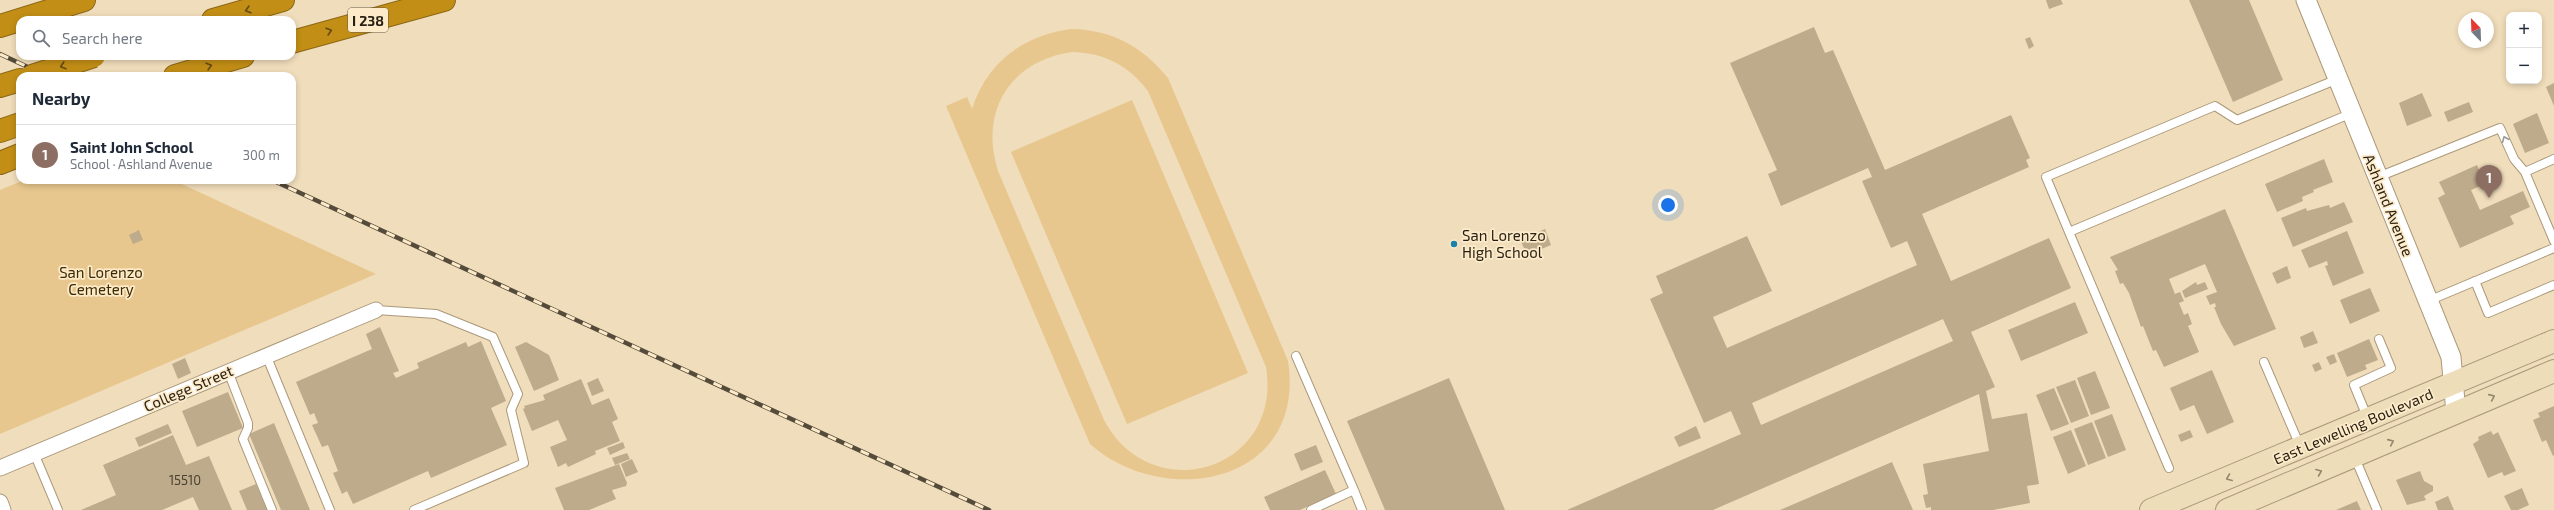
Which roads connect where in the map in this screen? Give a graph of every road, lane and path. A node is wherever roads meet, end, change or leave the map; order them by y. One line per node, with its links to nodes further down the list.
1 (84, 0): 5 (highway)
2 (283, 0): 6 (highway, one-way to 6)
3 (444, 0): 9 (highway, I 238, one-way to 3)
4 (2306, 0): 14 (street, Ashland Avenue)
5 (32, 16)
6 (227, 16)
7 (16, 21): 8 (highway)
8 (0, 26)
9 (296, 41)
10 (82, 60): 12 (highway, one-way to 12, bridge)
11 (229, 60): 13 (highway, one-way to 11)
12 (44, 72)
13 (189, 72)
14 (2338, 78): 17 (street, Ashland Avenue); 25 (lane)
15 (16, 81): 16 (highway)
16 (0, 86)
17 (2352, 113): 24 (street, Ashland Avenue); 25 (lane)
18 (16, 125): 19 (highway)
19 (0, 131)
20 (16, 157): 22 (highway)
21 (2554, 160): 23 (lane)
22 (0, 163)
23 (2525, 172): 24 (lane, one-way to 24); 26 (lane)
24 (2378, 177): 30 (street, Ashland Avenue)
25 (2069, 232): 46 (lane)
26 (2554, 241)
27 (2554, 248): 28 (lane)
28 (2475, 281): 29 (lane); 30 (lane)
29 (2554, 286)
30 (2428, 301): 39 (street, Ashland Avenue)
31 (376, 310): 34 (street, College Street); 49 (lane)
32 (2379, 339): 41 (lane)
33 (2554, 341): 39 (main road, East Lewelling Boulevard)
34 (266, 355): 37 (street, College Street); 53 (lane)
35 (1296, 356): 47 (lane)
36 (2264, 362): 42 (lane)
37 (228, 371): 43 (street, College Street); 52 (lane)
38 (2554, 371): 40 (main road, East Lewelling Boulevard, one-way to 38)
39 (2454, 383): 40 (street, Ashland Avenue); 41 (main road, East Lewelling Boulevard)
40 (2456, 413): 44 (main road, East Lewelling Boulevard, one-way to 40)
41 (2368, 420): 42 (main road, East Lewelling Boulevard)
42 (2302, 448): 57 (main road, East Lewelling Boulevard, one-way to 57)
43 (34, 453): 45 (street, College Street); 51 (lane)
44 (2355, 458): 58 (main road, East Lewelling Boulevard, one-way to 44); 59 (lane)
45 (0, 468)
46 (2169, 468)
47 (1354, 490): 55 (lane); 56 (lane)
48 (0, 502): 50 (street)
49 (434, 506): 54 (lane)
50 (3, 510)
51 (58, 510)
52 (272, 510)
53 (330, 510)
54 (414, 510)
55 (1312, 510)
56 (1362, 510)
57 (2152, 510)
58 (2227, 510)
59 (2377, 510)

